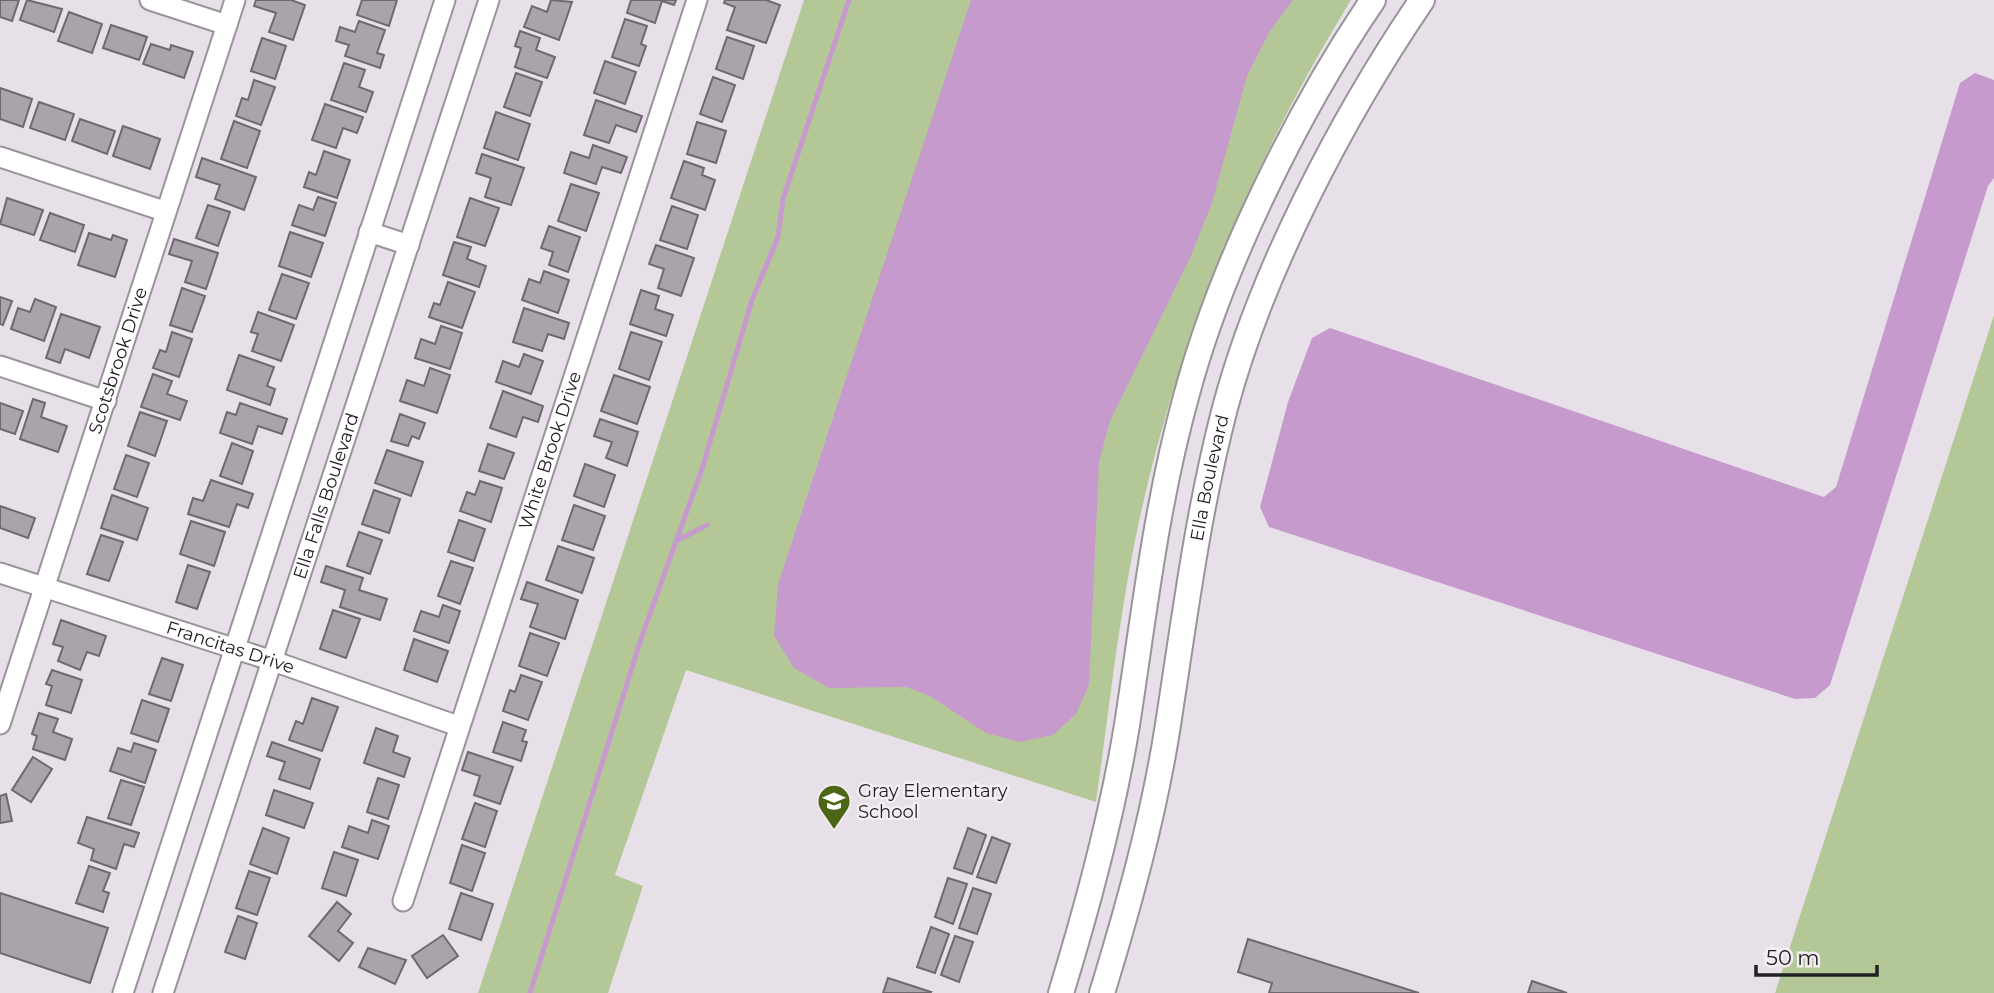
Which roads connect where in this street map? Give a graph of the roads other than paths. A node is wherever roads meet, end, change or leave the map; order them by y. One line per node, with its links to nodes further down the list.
1 (150, 0): 8 (street)
2 (235, 0): 8 (street, Scotsbrook Drive)
3 (445, 0): 13 (street)
4 (489, 0): 14 (street, Ella Falls Boulevard)
5 (697, 0): 22 (street, White Brook Drive)
6 (1373, 0): 10 (main road)
7 (1422, 0): 12 (main road, Ella Boulevard)
8 (227, 25): 11 (street, Scotsbrook Drive)
9 (0, 157): 11 (street)
10 (1265, 194): 12 (main road); 23 (main road)
11 (164, 211): 16 (street, Scotsbrook Drive)
12 (1303, 211): 24 (main road, Ella Boulevard)
13 (369, 232): 14 (street); 19 (street)
14 (409, 245): 20 (street, Ella Falls Boulevard)
15 (0, 366): 16 (street)
16 (106, 401): 18 (street, Scotsbrook Drive)
17 (0, 573): 18 (street, Francitas Drive)
18 (46, 588): 19 (street, Francitas Drive); 21 (street, Scotsbrook Drive)
19 (235, 648): 20 (street, Francitas Drive); 26 (street)
20 (273, 661): 22 (street, Francitas Drive); 27 (street, Ella Falls Boulevard)
21 (0, 724)
22 (458, 726): 25 (street, White Brook Drive)
23 (1106, 834): 24 (main road); 28 (main road)
24 (1144, 839): 29 (main road, Ella Boulevard)
25 (403, 901)
26 (123, 993)
27 (163, 993)
28 (1061, 993)
29 (1102, 993)

